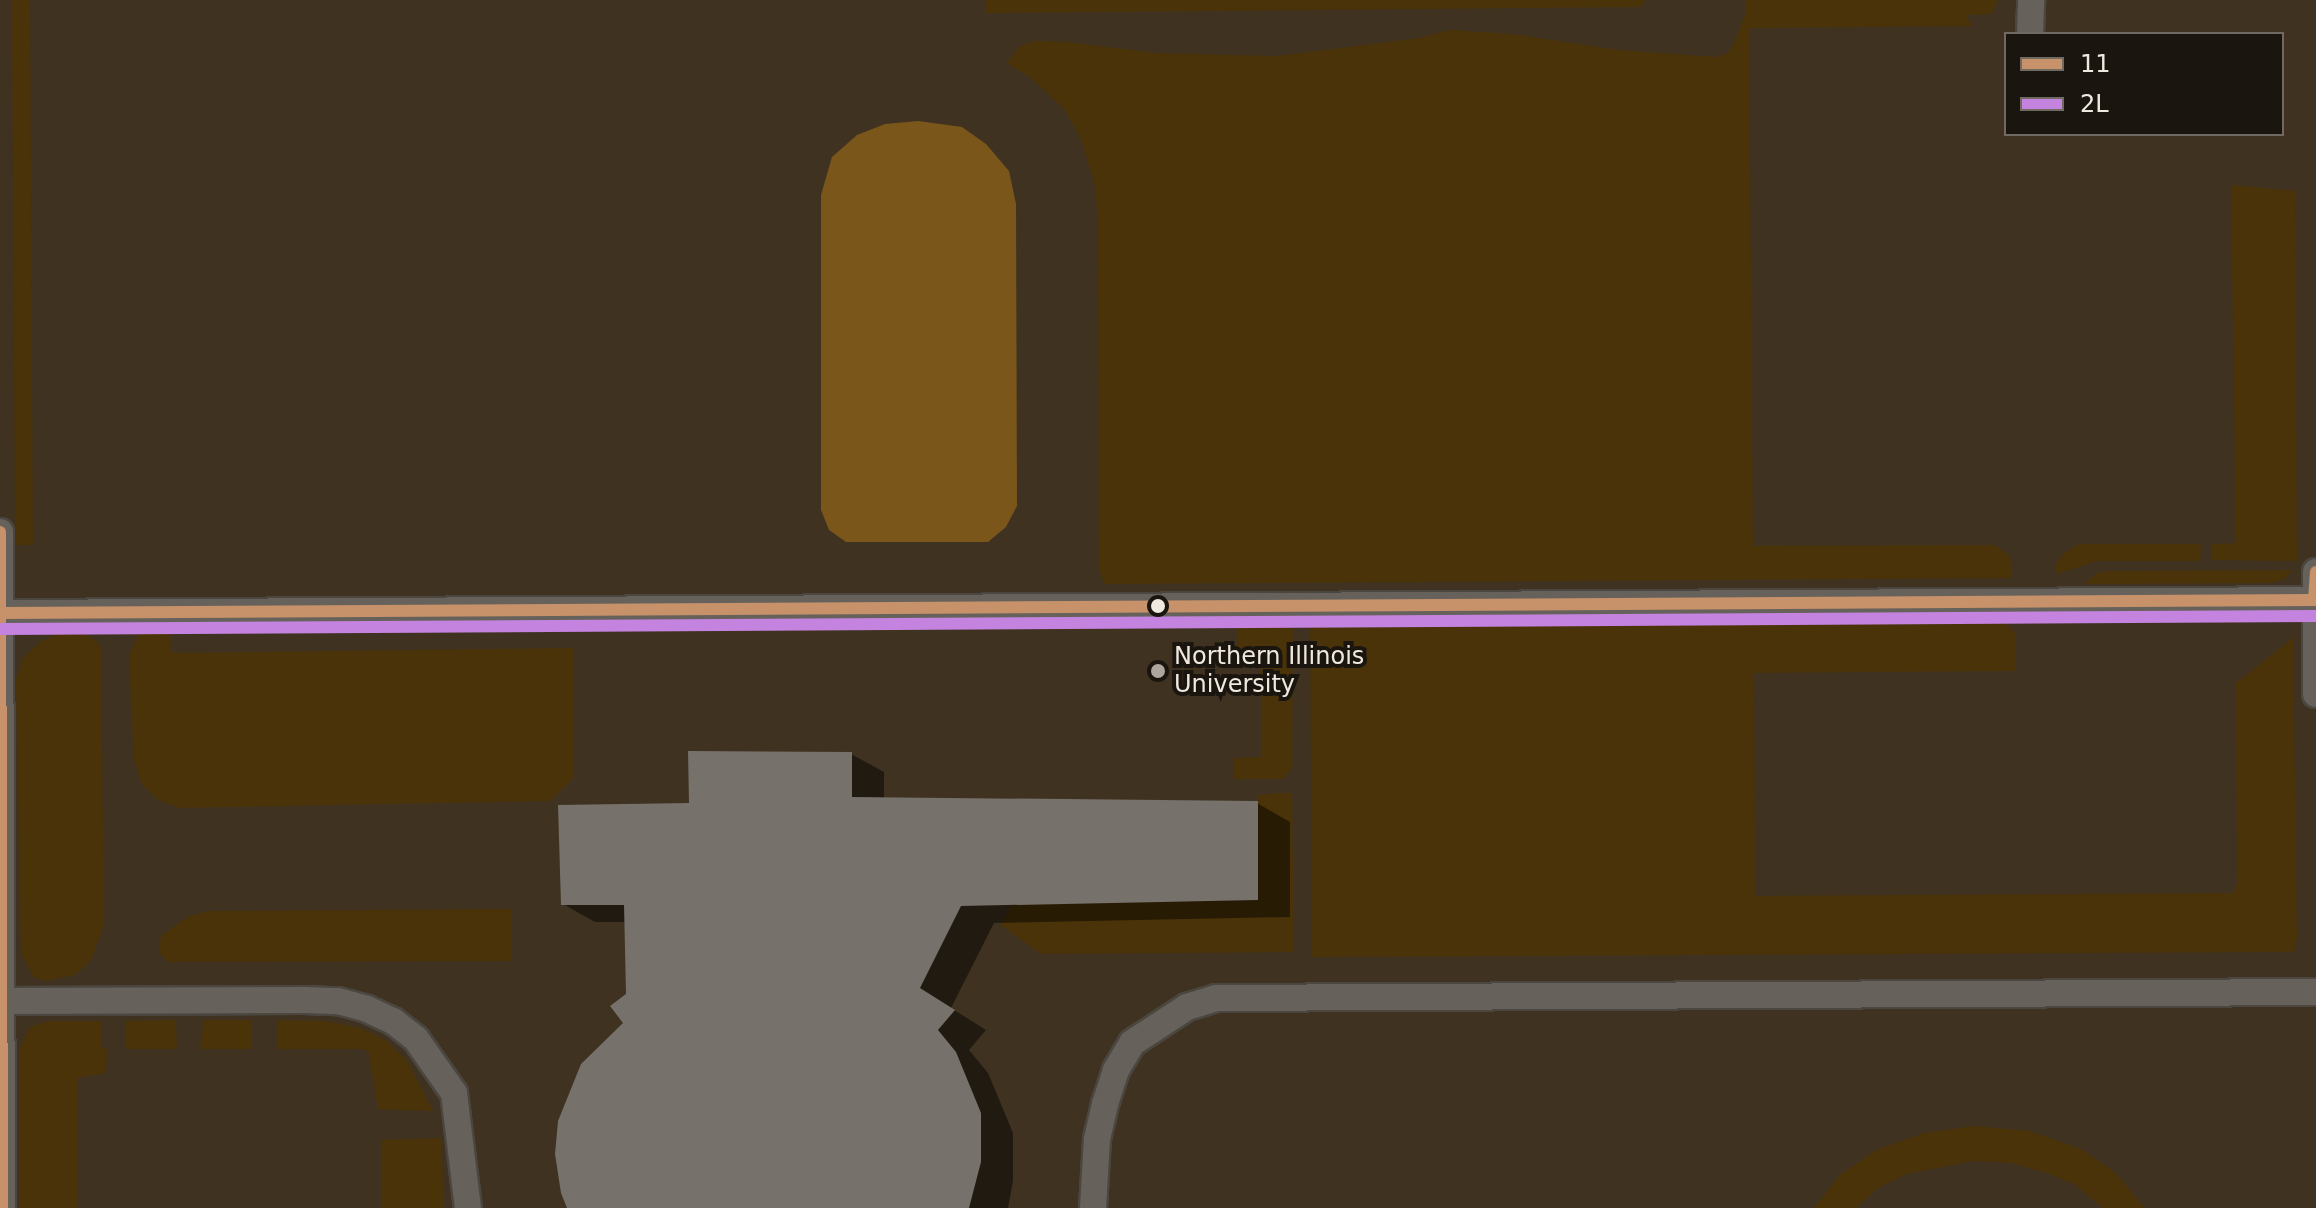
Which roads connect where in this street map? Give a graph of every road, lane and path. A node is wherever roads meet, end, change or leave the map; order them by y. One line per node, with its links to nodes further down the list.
1 (2031, 0): 2 (street)
2 (2030, 32)
3 (0, 532): 6 (street)
4 (2316, 572): 5 (street)
5 (2314, 600): 6 (street); 7 (street)
6 (1, 613): 10 (street)
7 (2316, 627): 8 (street)
8 (2316, 694)
9 (2316, 992): 13 (street)
10 (0, 1001): 11 (street); 12 (street)
11 (2, 1208)
12 (468, 1208)
13 (1093, 1208)

